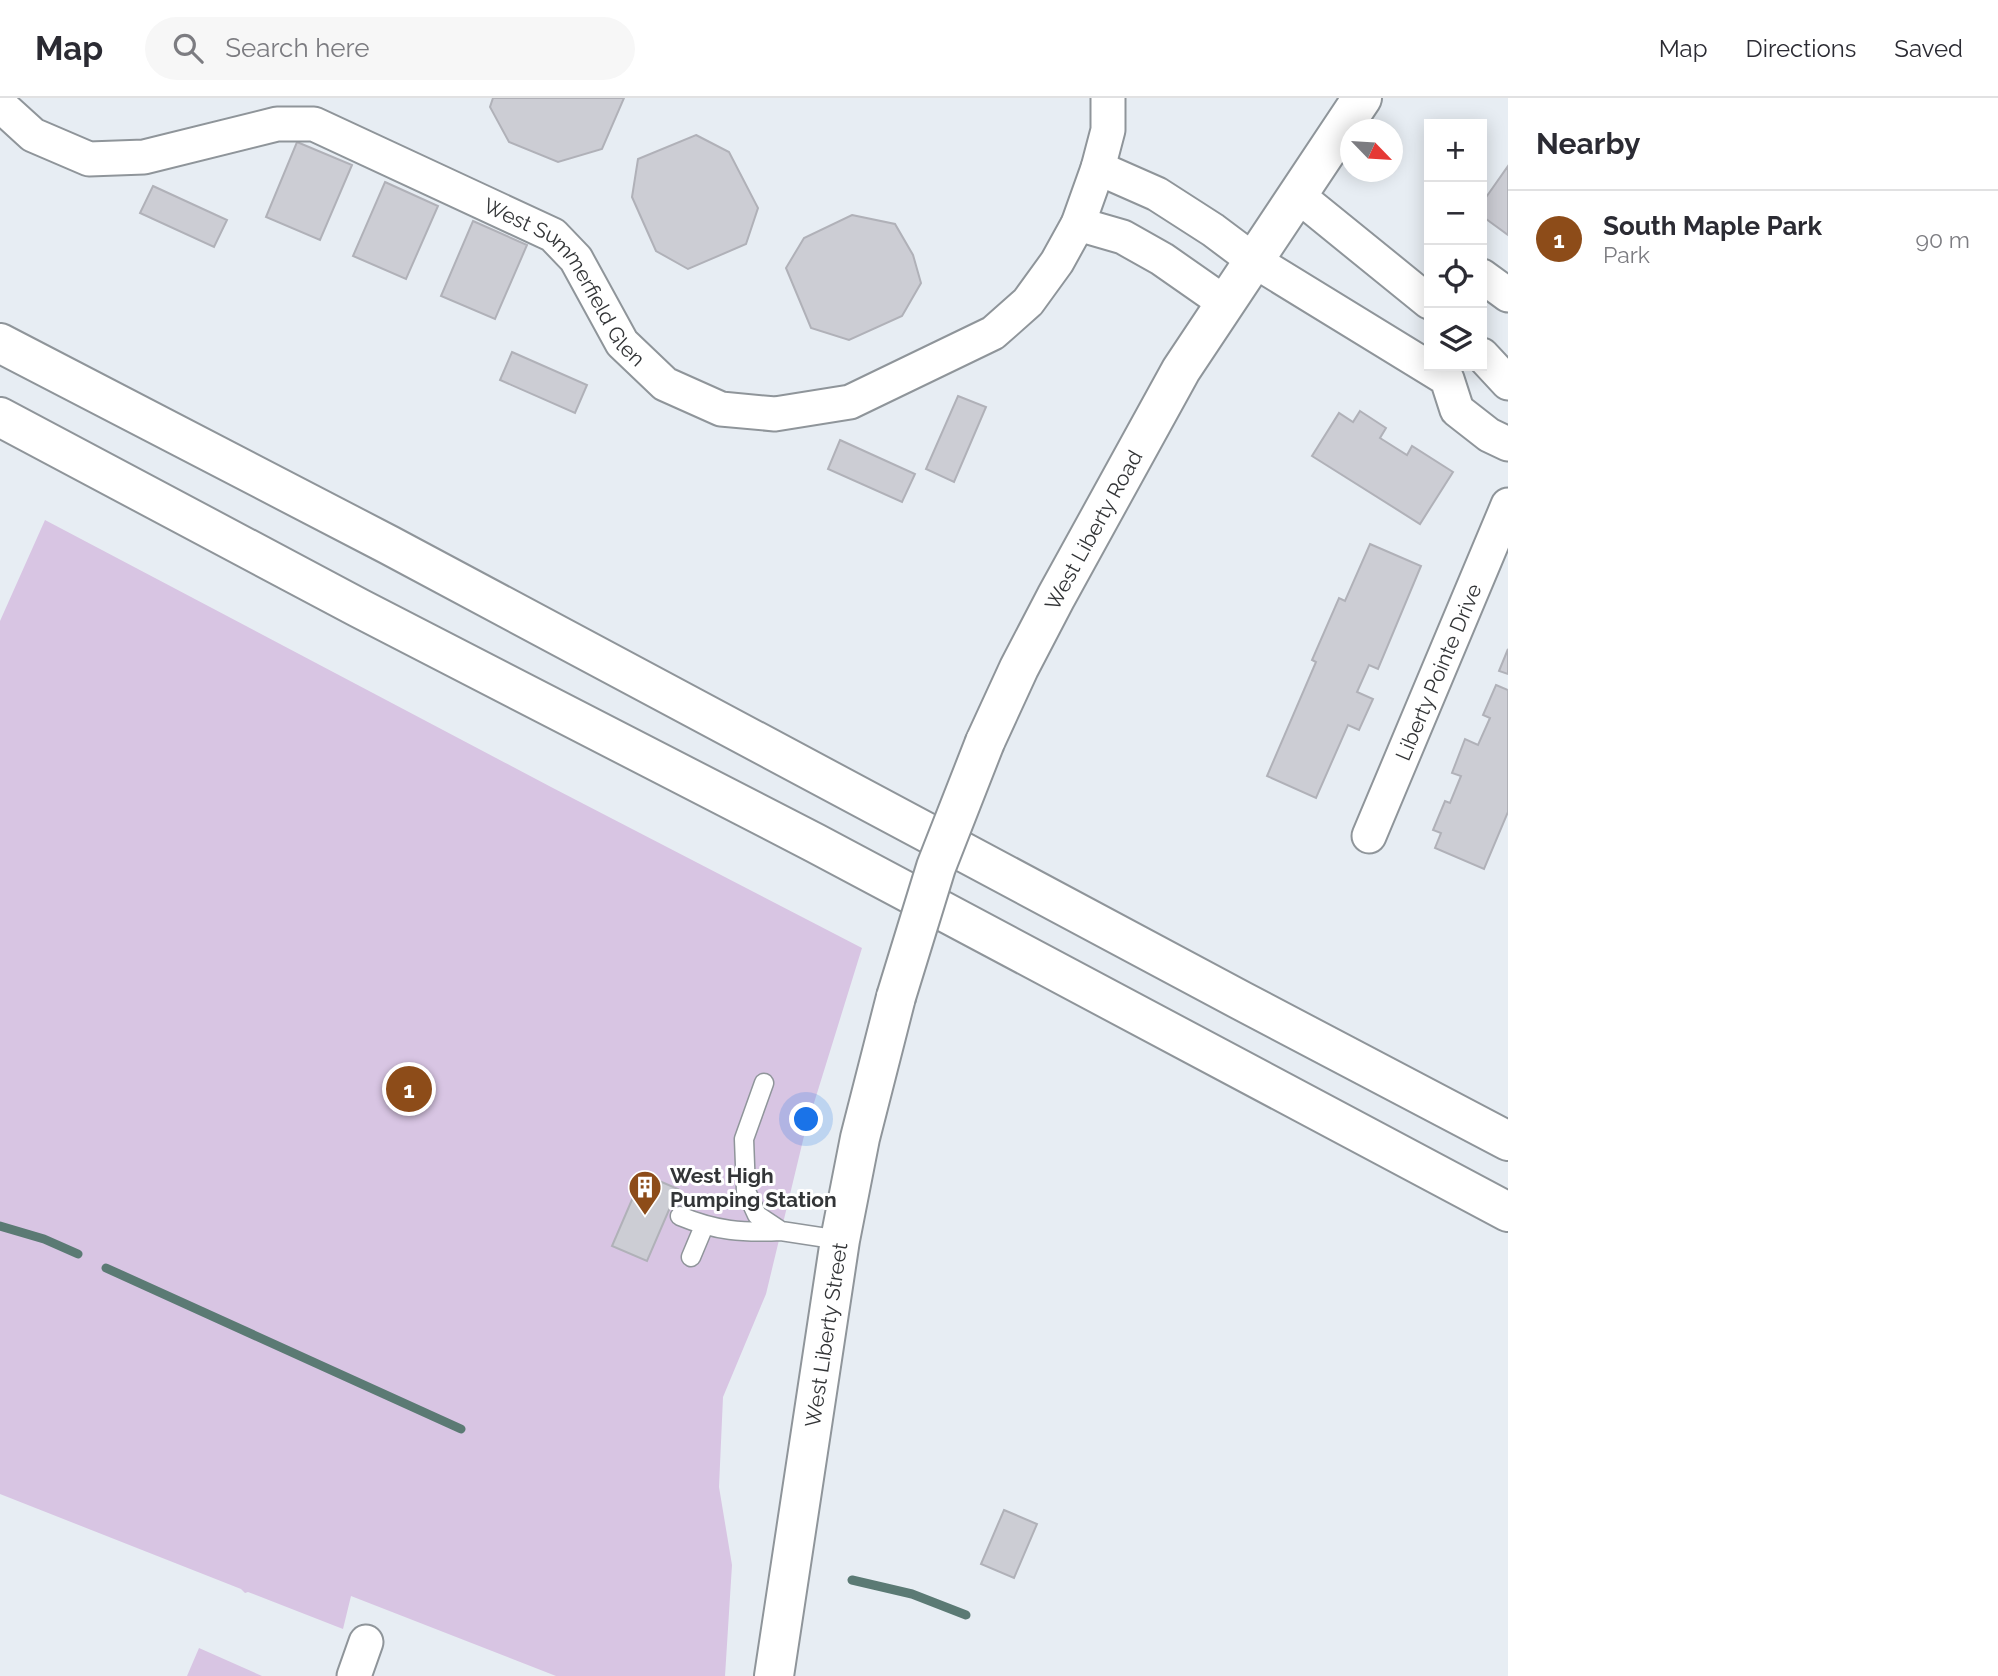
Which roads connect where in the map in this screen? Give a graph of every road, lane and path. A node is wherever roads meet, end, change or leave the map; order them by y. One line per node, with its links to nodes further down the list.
1 (1108, 98): 4 (street, West Summerfield Glen)
2 (1362, 98): 5 (main road, West Liberty Road)
3 (0, 105): 6 (street, West Summerfield Glen)
4 (1098, 168): 6 (street, West Summerfield Glen); 7 (street)
5 (1296, 194): 7 (main road, West Liberty Road); 10 (street)
6 (1078, 225): 11 (street)
7 (1253, 260): 11 (main road, West Liberty Road); 14 (street)
8 (1487, 280): 9 (street)
9 (1508, 295)
10 (1424, 298)
11 (1225, 303): 20 (main road, West Liberty Road, bridge)
12 (0, 343): 22 (main road)
13 (1487, 360): 15 (street)
14 (1446, 372): 17 (street)
15 (1508, 383)
16 (0, 417): 23 (main road)
17 (1508, 444)
18 (1508, 505): 19 (street, Liberty Pointe Drive)
19 (1368, 836)
20 (896, 997): 27 (main road, West Liberty Street)
21 (764, 1083): 26 (lane)
22 (1508, 1140)
23 (1508, 1212)
24 (680, 1216): 25 (lane)
25 (705, 1226): 26 (lane); 28 (lane)
26 (781, 1231): 27 (lane)
27 (840, 1240): 31 (main road, West Liberty Street)
28 (691, 1257)
29 (366, 1642): 30 (street)
30 (354, 1676)
31 (774, 1676)

